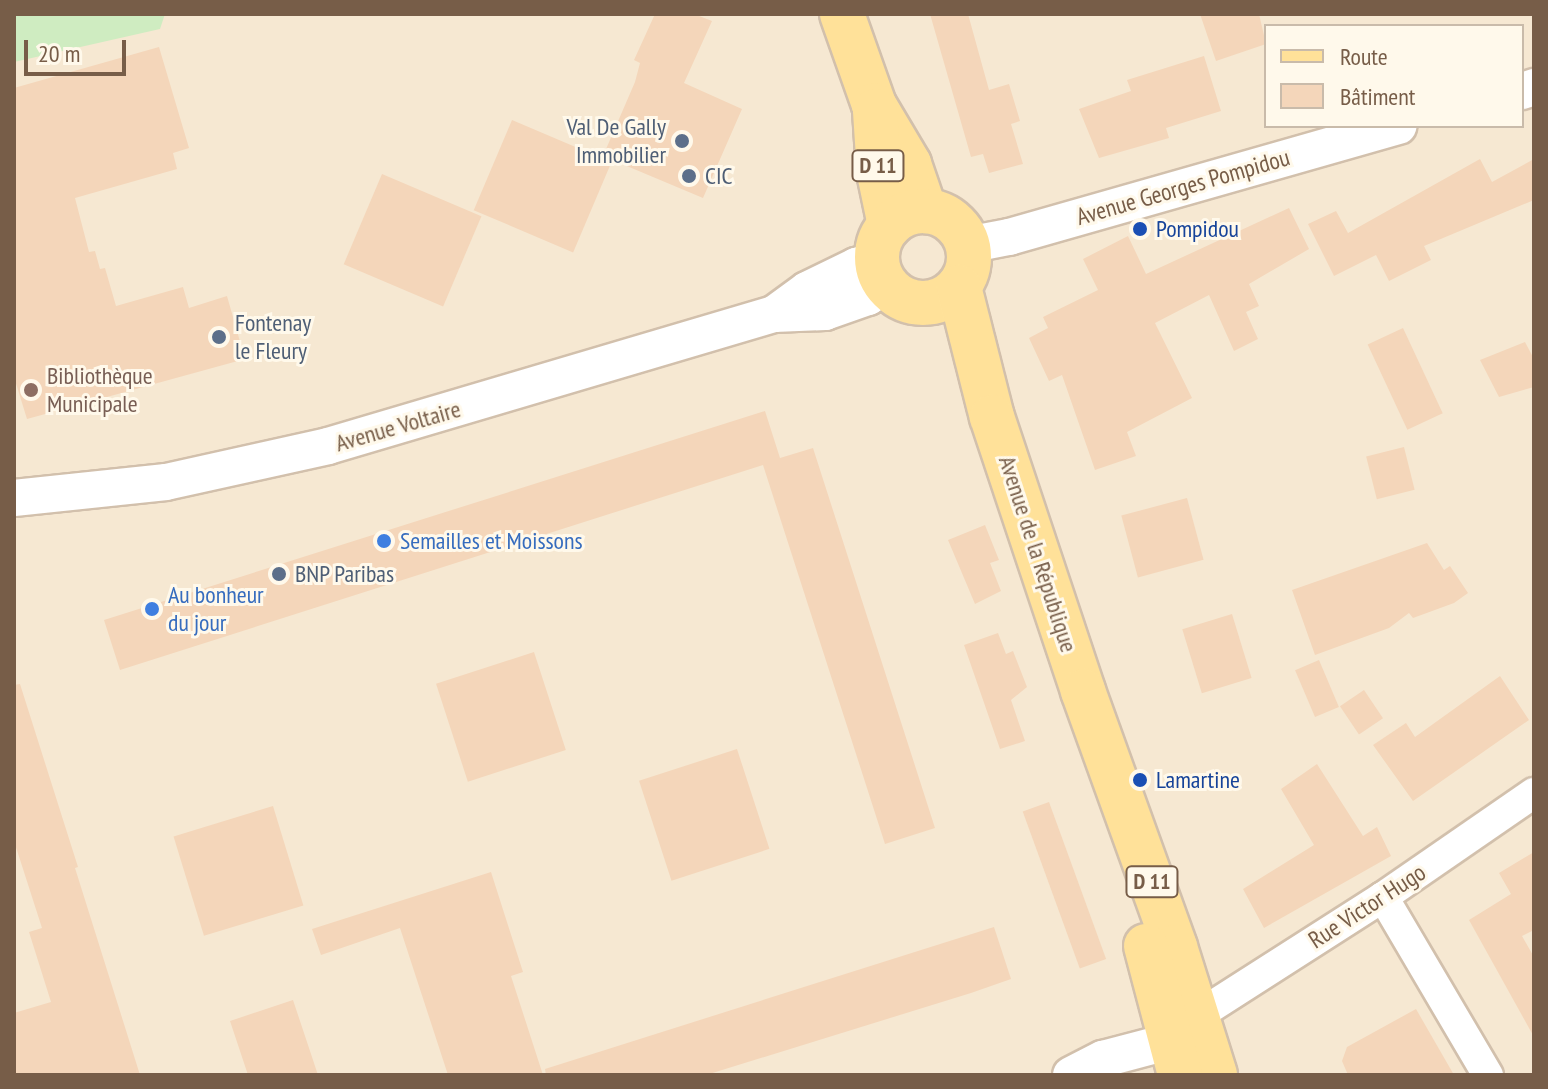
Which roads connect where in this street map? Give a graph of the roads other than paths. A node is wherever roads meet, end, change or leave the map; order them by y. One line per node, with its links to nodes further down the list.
1 (842, 14): 3 (main road, D 11)
2 (1391, 128): 4 (street, Avenue Georges Pompidou)
3 (895, 245): 4 (main road); 5 (main road); 6 (street, Avenue Voltaire)
4 (967, 245): 5 (main road)
5 (944, 295): 9 (main road, Avenue de la République / D 11)
6 (14, 498)
7 (1534, 793): 8 (street, Rue Victor Hugo)
8 (1383, 897): 9 (street, Rue Victor Hugo); 12 (street)
9 (1183, 1044): 10 (street, Rue Victor Hugo); 11 (main road, Avenue de la République / D 11)
10 (1071, 1075)
11 (1215, 1075)
12 (1488, 1075)

